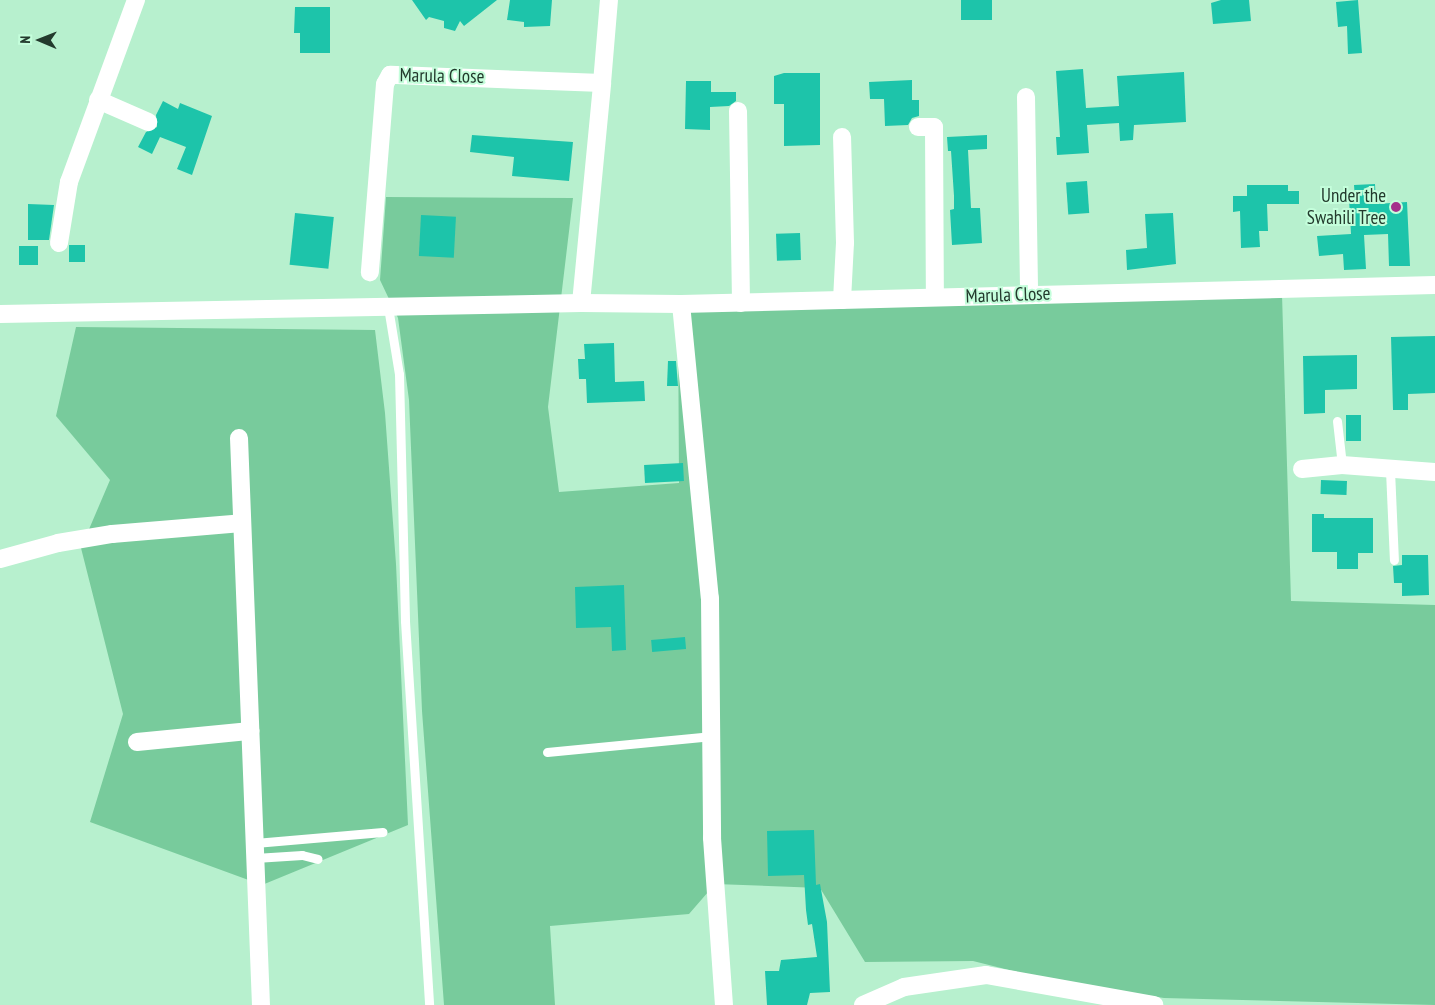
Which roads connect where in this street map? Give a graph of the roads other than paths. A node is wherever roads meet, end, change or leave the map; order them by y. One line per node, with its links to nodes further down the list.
1 (136, 0): 5 (street)
2 (610, 0): 3 (street)
3 (602, 83): 11 (street, Marula Close); 16 (street)
4 (1026, 96): 13 (street)
5 (98, 100): 7 (street); 10 (street)
6 (738, 111): 17 (street)
7 (148, 122)
8 (918, 127): 14 (street)
9 (842, 137): 15 (street)
10 (59, 243)
11 (370, 272)
12 (1435, 285): 13 (street, Marula Close)
13 (1029, 294): 14 (street, Marula Close)
14 (935, 297): 15 (street, Marula Close)
15 (842, 300): 17 (street, Marula Close)
16 (581, 302): 18 (street, Marula Close); 19 (street, Marula Close)
17 (741, 302): 18 (street, Marula Close)
18 (681, 304): 31 (street)
19 (388, 307): 20 (street, Marula Close); 38 (lane)
20 (0, 314)
21 (1337, 421): 23 (lane)
22 (239, 438): 27 (street)
23 (1342, 465): 24 (street); 25 (street)
24 (1302, 468)
25 (1390, 470): 26 (street); 29 (lane)
26 (1435, 472)
27 (242, 523): 28 (street); 30 (street)
28 (0, 559)
29 (1394, 560)
30 (250, 731): 32 (street); 35 (street)
31 (712, 736): 33 (lane); 39 (street)
32 (137, 742)
33 (547, 752)
34 (382, 832): 35 (lane)
35 (255, 851): 36 (lane); 37 (street)
36 (318, 859)
37 (261, 1005)
38 (429, 1005)
39 (724, 1005)
40 (863, 1005): 41 (street)
41 (1154, 1005)

